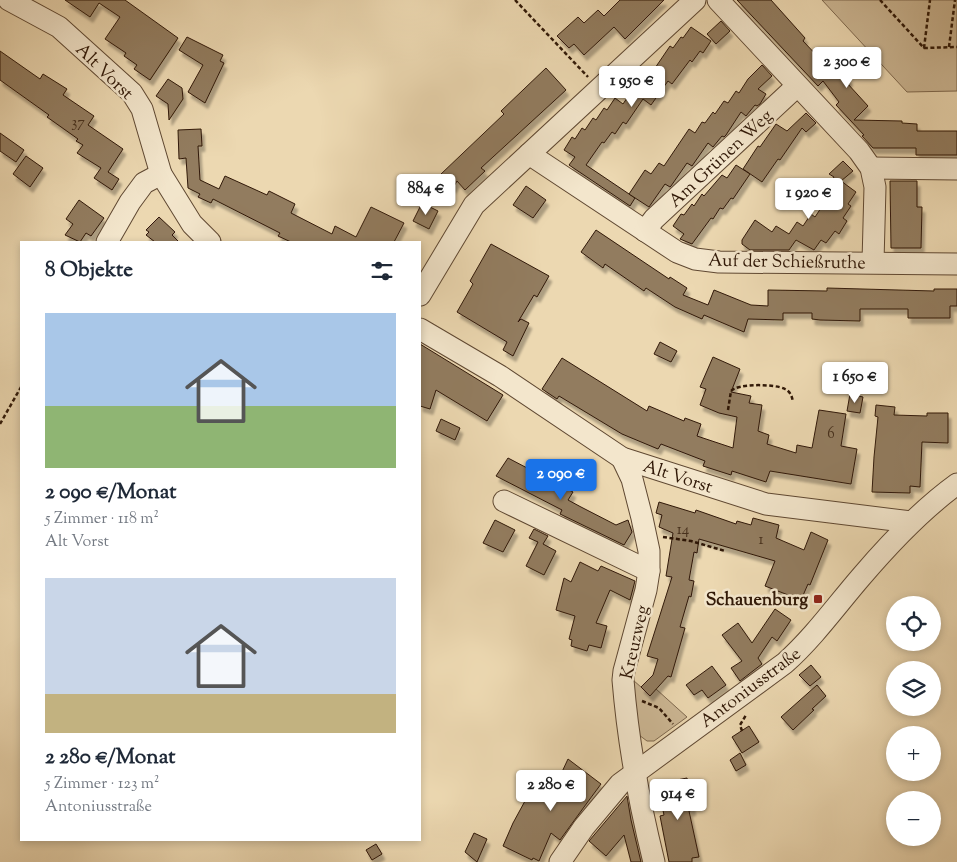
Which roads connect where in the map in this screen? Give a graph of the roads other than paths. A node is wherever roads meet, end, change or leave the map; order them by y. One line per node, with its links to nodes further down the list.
1 (9, 0): 8 (street, Alt Vorst)
2 (695, 0): 5 (street)
3 (718, 0): 4 (street)
4 (797, 86): 6 (street); 9 (street, Am Grünen Weg)
5 (529, 154): 9 (street, Auf der Schießruthe); 14 (street)
6 (872, 168): 7 (street); 12 (street)
7 (957, 169)
8 (161, 174): 10 (street); 11 (street, Alt Vorst)
9 (645, 231): 12 (street, Auf der Schießruthe)
10 (108, 241)
11 (209, 241)
12 (873, 262): 13 (street, Auf der Schießruthe)
13 (957, 264)
14 (421, 292)
15 (421, 330): 16 (street, Alt Vorst)
16 (622, 458): 19 (street, Alt Vorst); 20 (street, Kreuzweg)
17 (957, 484): 19 (street, Antoniusstraße)
18 (504, 500): 20 (street)
19 (911, 522): 21 (street, Antoniusstraße)
20 (649, 571): 21 (street, Kreuzweg)
21 (635, 772): 22 (street, Antoniusstraße); 23 (street, Kreuzweg)
22 (560, 862)
23 (654, 862)

